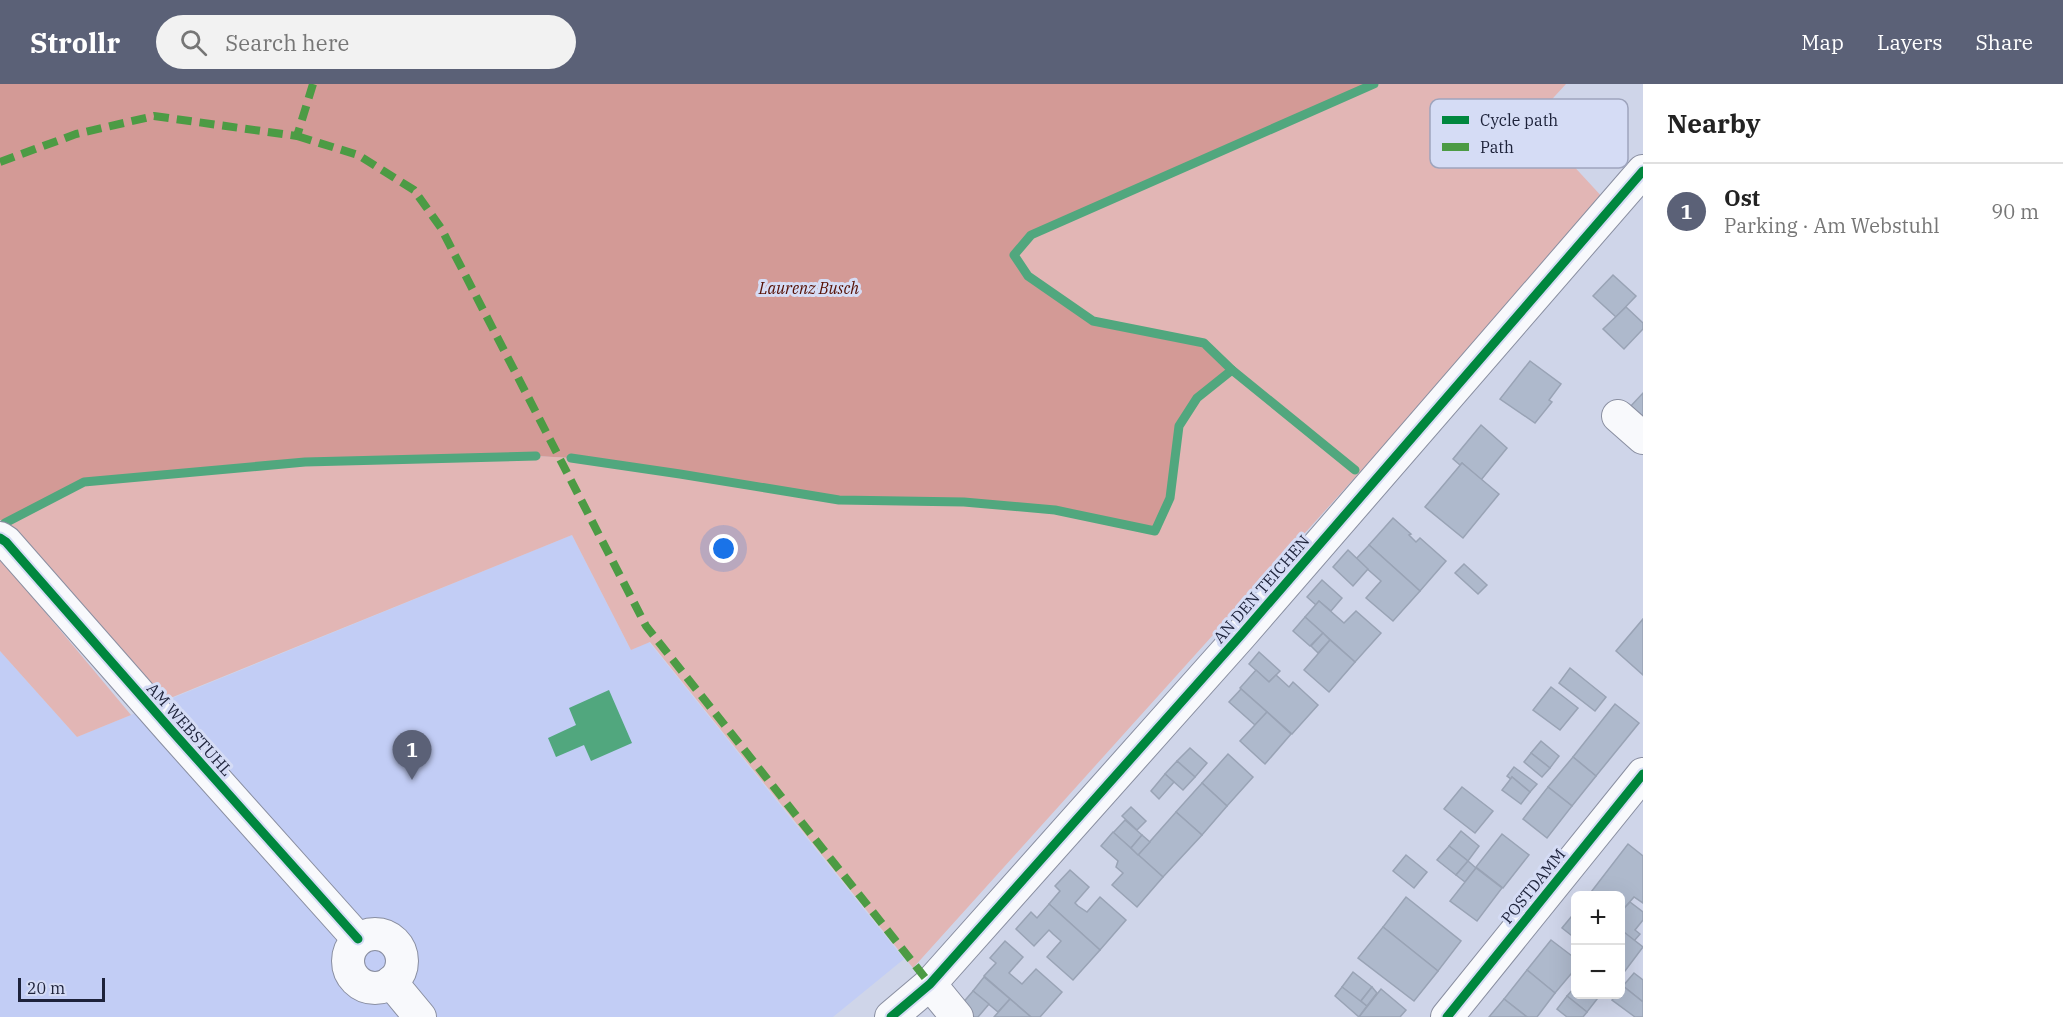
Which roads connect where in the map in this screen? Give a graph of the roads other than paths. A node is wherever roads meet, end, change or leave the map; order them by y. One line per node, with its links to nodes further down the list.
1 (1643, 171): 6 (street, AN DEN TEICHEN)
2 (1618, 416): 3 (street)
3 (1643, 438)
4 (0, 537): 7 (street, AM WEBSTUHL)
5 (1643, 774): 10 (street, POSTDAMM)
6 (930, 984): 8 (street, AN DEN TEICHEN); 9 (street)
7 (420, 1017)
8 (891, 1017)
9 (957, 1017)
10 (1447, 1017)

